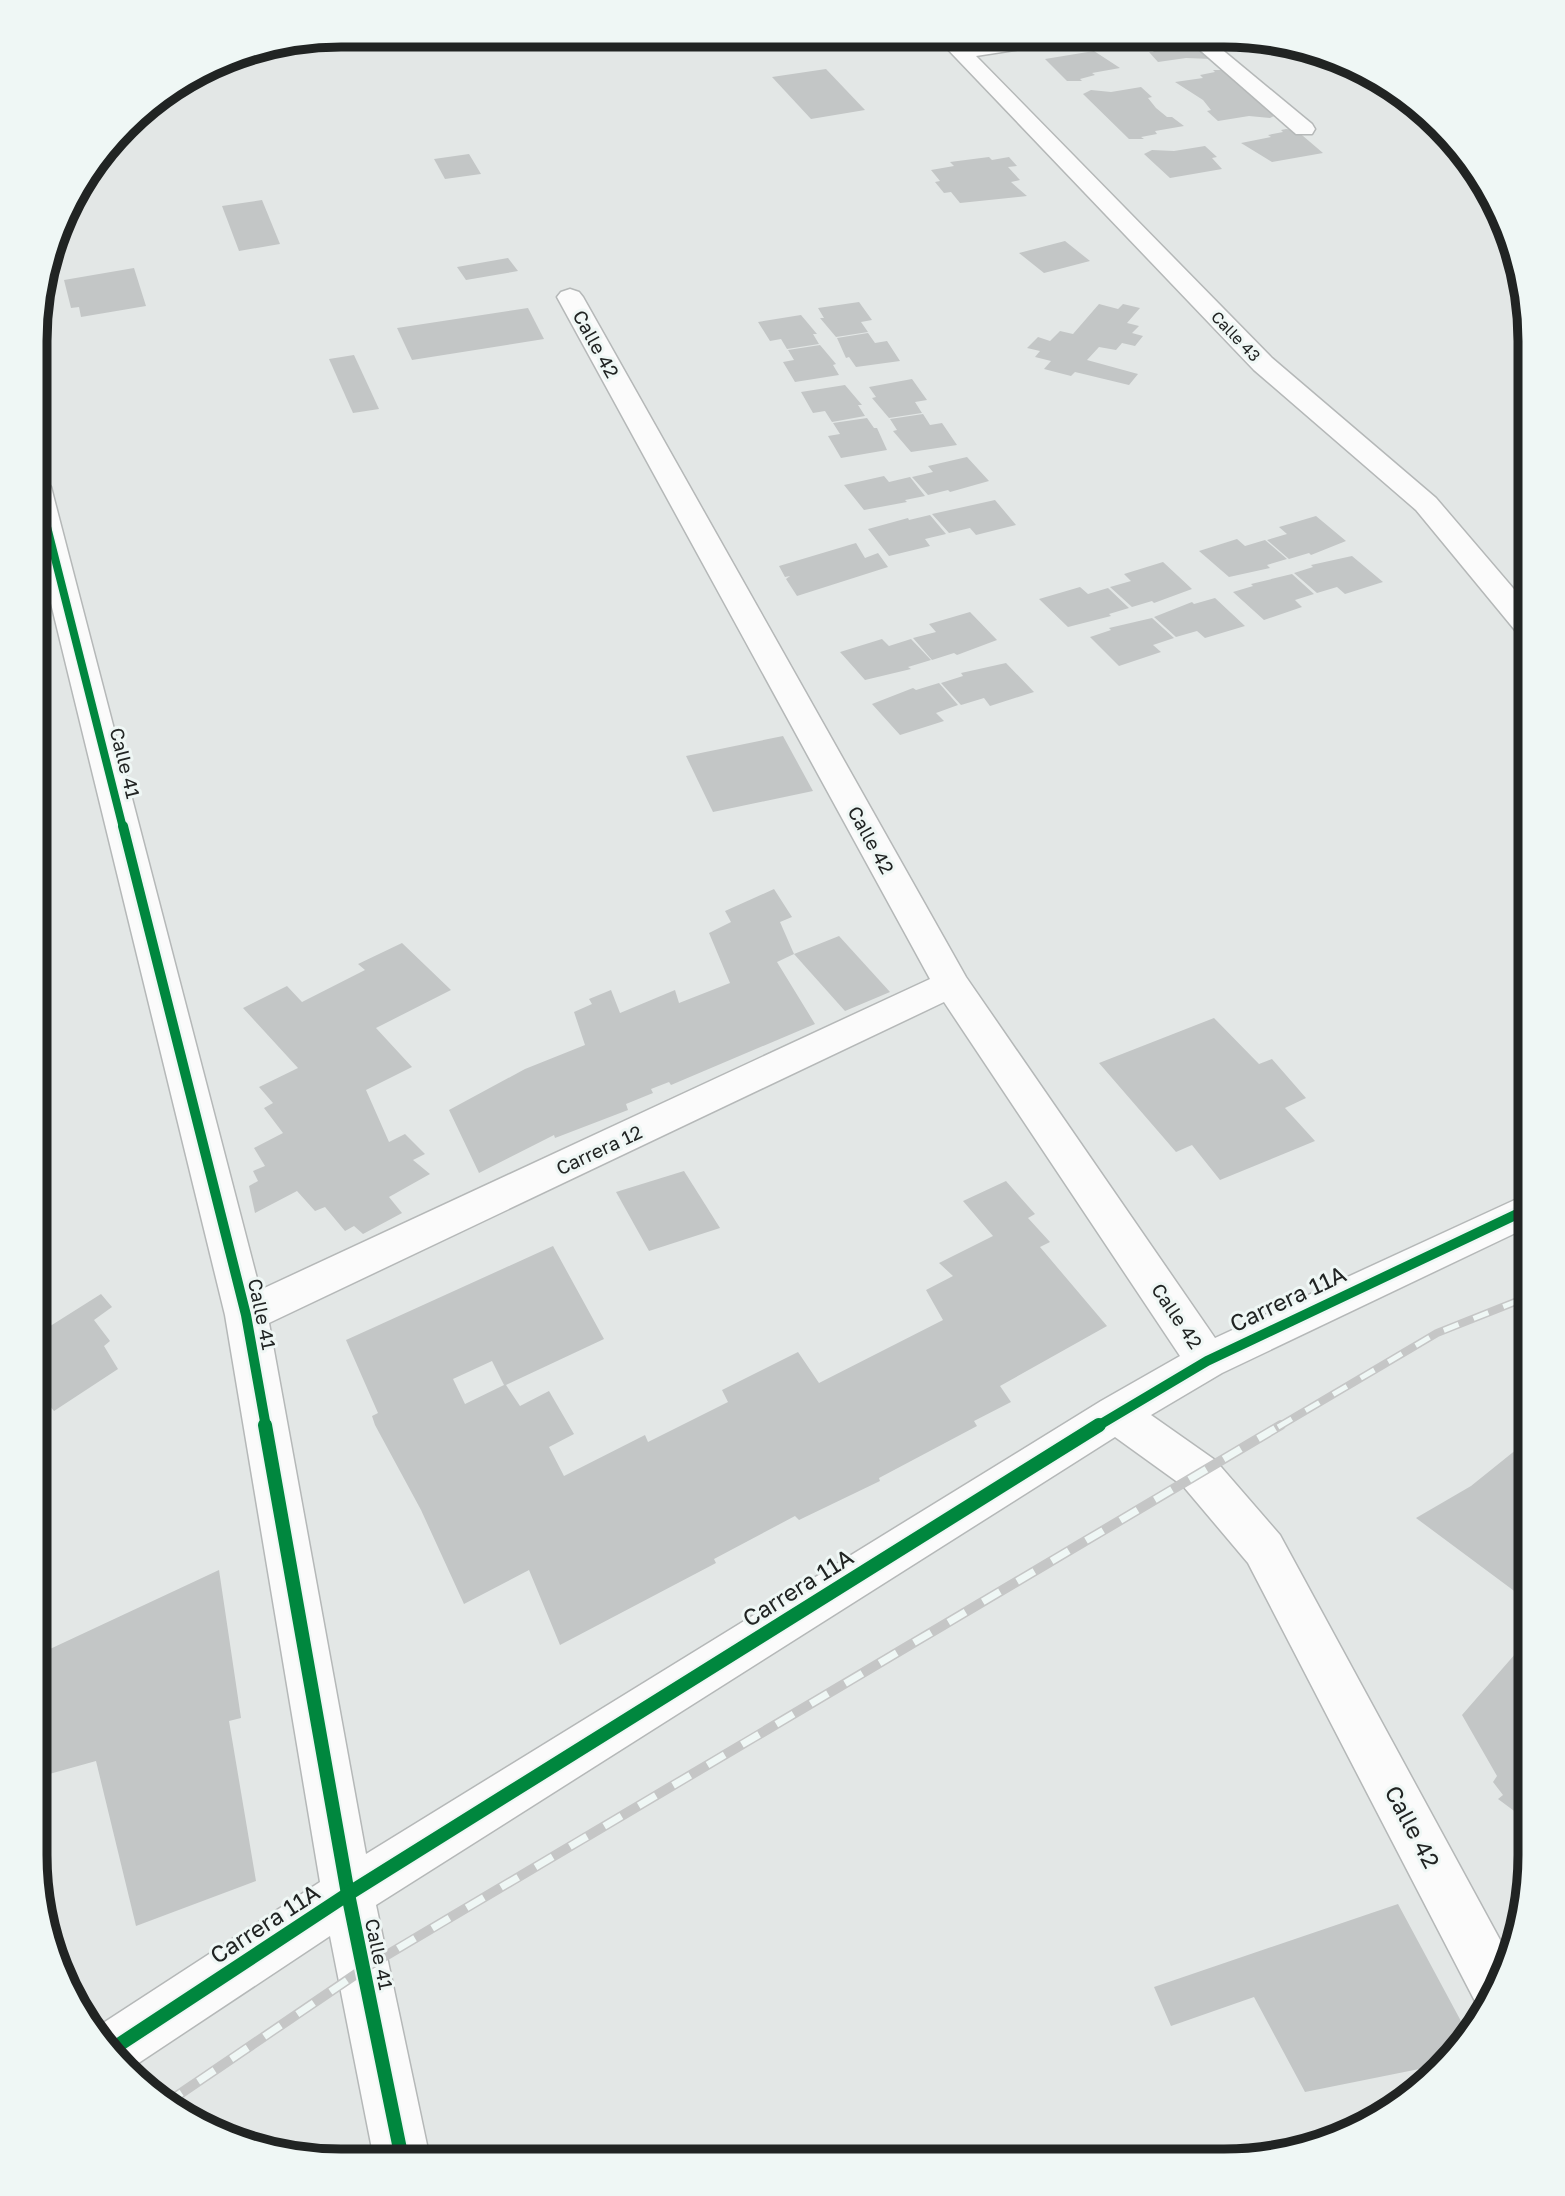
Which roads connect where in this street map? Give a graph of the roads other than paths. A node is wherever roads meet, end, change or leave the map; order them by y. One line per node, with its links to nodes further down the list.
1 (956, 47): 6 (street, Calle 43)
2 (1207, 47): 3 (street)
3 (1304, 129)
4 (570, 297): 7 (street, Calle 42)
5 (47, 527): 9 (street, Calle 41)
6 (1518, 614)
7 (951, 984): 9 (street, Carrera 12); 10 (street, Calle 42)
8 (1518, 1214): 10 (street, Carrera 11A)
9 (246, 1315): 12 (street, Calle 41)
10 (1207, 1361): 11 (street, Carrera 11A)
11 (1115, 1414): 12 (street, Carrera 11A); 13 (street, Calle 42)
12 (348, 1894): 14 (street, Carrera 11A); 15 (street, Calle 41)
13 (1491, 1976)
14 (117, 2046)
15 (400, 2149)

